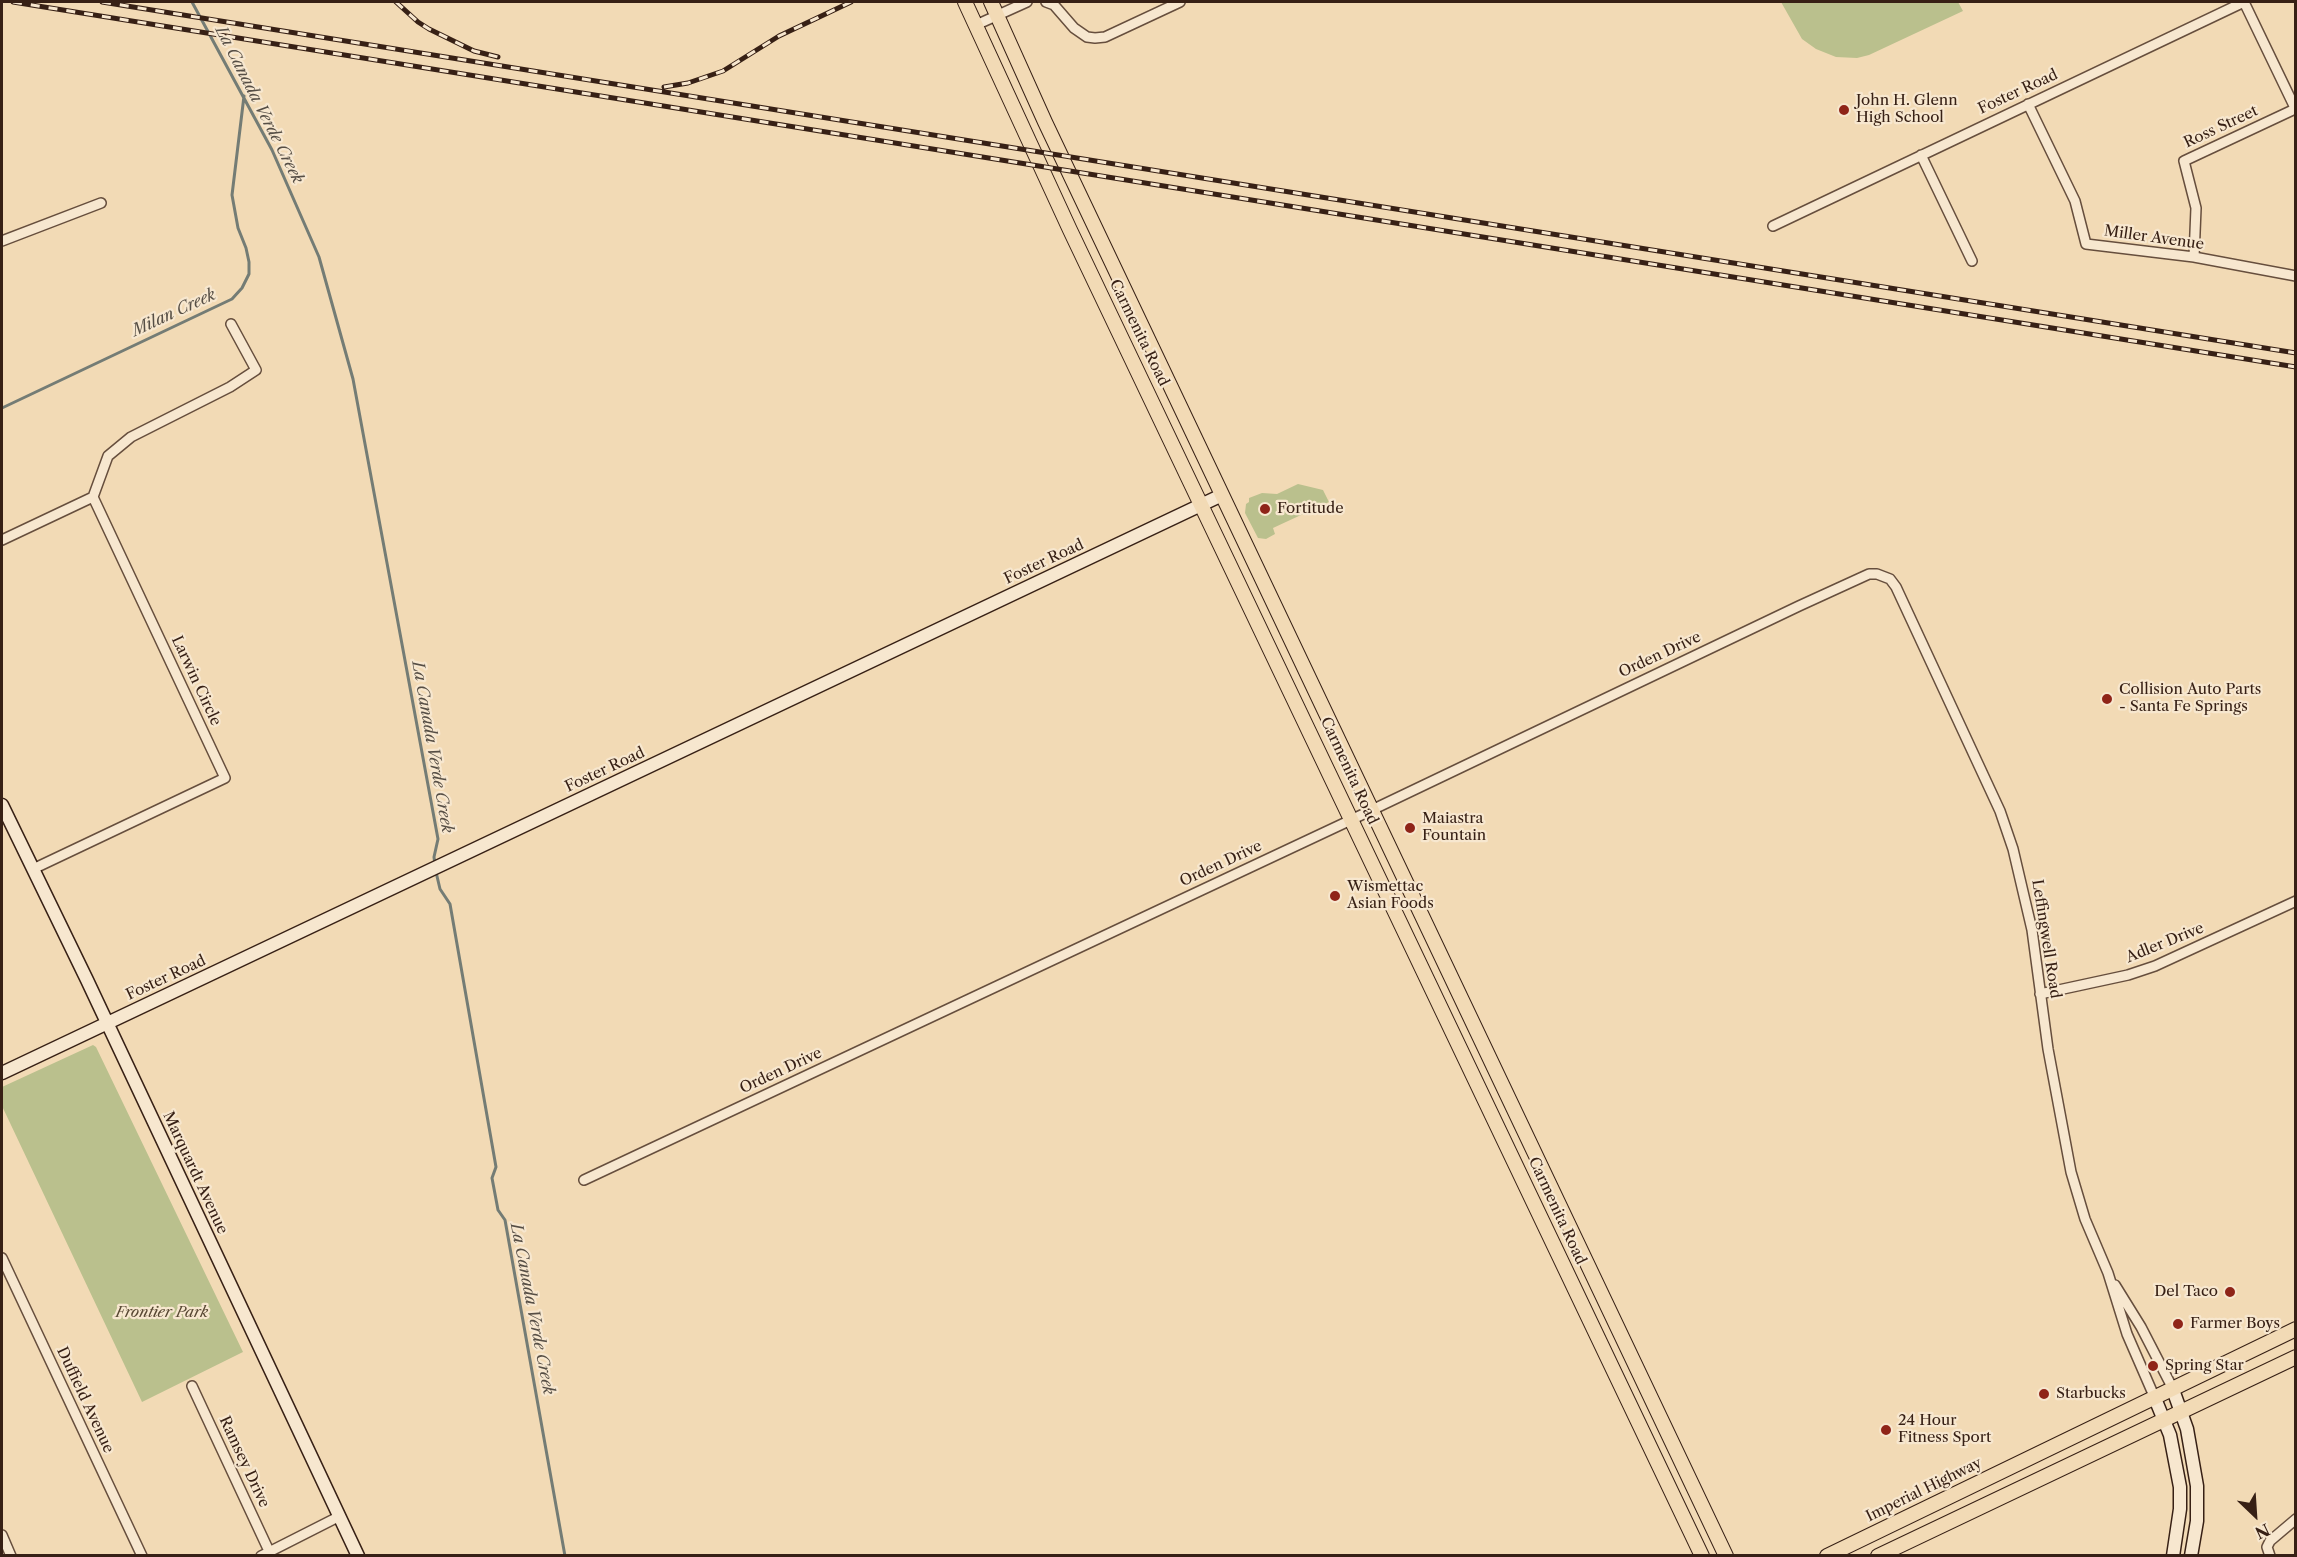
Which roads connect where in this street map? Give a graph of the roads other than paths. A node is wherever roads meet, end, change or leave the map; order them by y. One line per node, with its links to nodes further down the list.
1 (966, 2): 8 (main road, Carmenita Road)
2 (991, 2): 7 (main road, Carmenita Road)
3 (1027, 2): 7 (street)
4 (1046, 2): 5 (street)
5 (1180, 2)
6 (2244, 2): 9 (street, Foster Road); 10 (street)
7 (997, 15): 8 (street); 19 (main road, Carmenita Road)
8 (976, 25): 21 (main road, Carmenita Road)
9 (2028, 104): 11 (street, Foster Road); 15 (street, Miller Avenue)
10 (2295, 109): 15 (street, Ross Street)
11 (1922, 155): 13 (street, Foster Road); 16 (street)
12 (101, 203): 14 (street)
13 (1773, 226)
14 (2, 242)
15 (2194, 257): 17 (street, Miller Avenue)
16 (1972, 261)
17 (2295, 276)
18 (231, 324): 20 (street)
19 (1222, 495): 21 (street, Foster Road); 25 (main road, Carmenita Road)
20 (93, 497): 22 (street); 27 (street, Larwin Circle)
21 (1203, 504): 26 (main road, Carmenita Road); 30 (street, Foster Road)
22 (2, 540)
23 (1869, 574): 25 (street, Orden Drive); 29 (street, Leffingwell Road)
24 (2, 805): 27 (street, Marquardt Avenue)
25 (1373, 809): 26 (street, Orden Drive); 31 (main road, Carmenita Road)
26 (1353, 819): 32 (main road, Carmenita Road); 34 (street, Orden Drive)
27 (33, 869): 30 (street, Marquardt Avenue)
28 (2295, 901): 29 (street, Adler Drive)
29 (2040, 994): 36 (street, Leffingwell Road)
30 (107, 1023): 33 (street, Foster Road); 44 (street, Marquardt Avenue)
31 (1492, 1061): 32 (main road); 52 (main road, Carmenita Road)
32 (1472, 1070): 51 (main road, Carmenita Road)
33 (2, 1073)
34 (584, 1180)
35 (2, 1258): 49 (street, Duffield Avenue)
36 (2108, 1273): 40 (street, Leffingwell Road); 41 (street, Leffingwell Road)
37 (2295, 1329): 40 (main road, Imperial Highway)
38 (2295, 1357): 42 (main road)
39 (192, 1386): 47 (street, Ramsey Drive)
40 (2172, 1387): 41 (main road, Imperial Highway); 42 (street, Leffingwell Road)
41 (2154, 1396): 43 (street, Leffingwell Road); 53 (main road, Imperial Highway)
42 (2181, 1411): 43 (main road); 56 (street, Leffingwell Road)
43 (2163, 1420): 54 (main road); 55 (street, Leffingwell Road)
44 (340, 1516): 47 (street); 50 (street, Marquardt Avenue)
45 (2295, 1519): 57 (street)
46 (2, 1535): 48 (street)
47 (265, 1553)
48 (11, 1556)
49 (142, 1556)
50 (358, 1556)
51 (1702, 1556)
52 (1726, 1556)
53 (1827, 1556)
54 (1878, 1556)
55 (2173, 1556)
56 (2192, 1556)
57 (2270, 1556)

